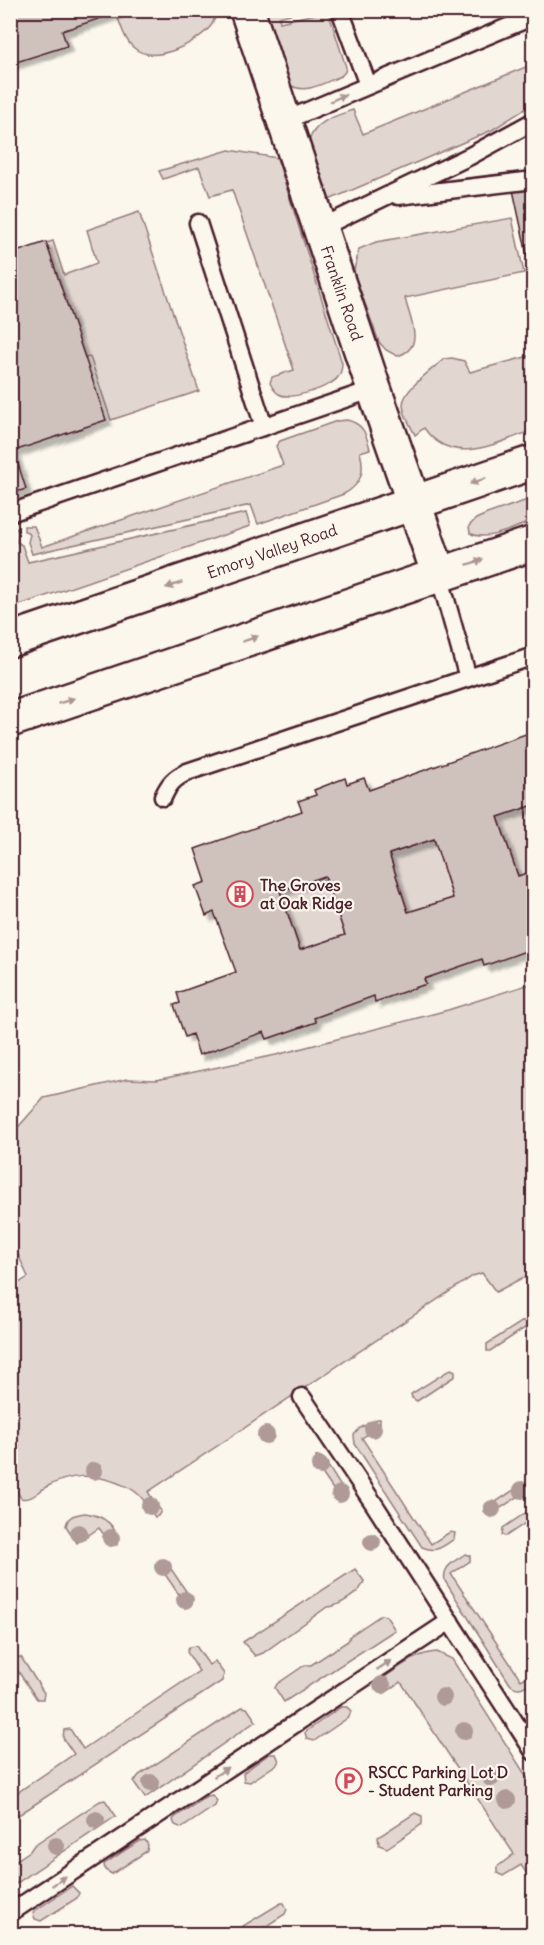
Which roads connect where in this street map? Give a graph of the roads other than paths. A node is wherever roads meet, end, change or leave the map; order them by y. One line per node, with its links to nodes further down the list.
1 (247, 10): 5 (main road, Franklin Road)
2 (340, 10): 4 (lane)
3 (534, 16): 4 (lane)
4 (368, 85): 5 (lane, one-way to 4)
5 (284, 121): 10 (main road, Franklin Road)
6 (534, 121): 8 (lane)
7 (525, 181): 8 (lane)
8 (385, 198): 10 (lane)
9 (198, 223): 12 (lane)
10 (320, 228): 11 (main road, Franklin Road)
11 (374, 389): 12 (lane); 14 (main road, Franklin Road)
12 (264, 427): 15 (lane)
13 (534, 462): 14 (main road, Emory Valley Road, one-way to 14)
14 (415, 503): 17 (main road, Franklin Road); 18 (main road, Emory Valley Road, one-way to 18)
15 (10, 513)
16 (534, 543): 17 (main road, one-way to 16)
17 (439, 575): 20 (lane); 21 (main road, one-way to 17)
18 (10, 640)
19 (534, 656): 20 (lane)
20 (468, 678): 22 (lane)
21 (10, 720)
22 (163, 797)
23 (302, 1397): 24 (lane)
24 (450, 1621): 25 (lane); 26 (lane, one-way to 24)
25 (534, 1752)
26 (10, 1913)

